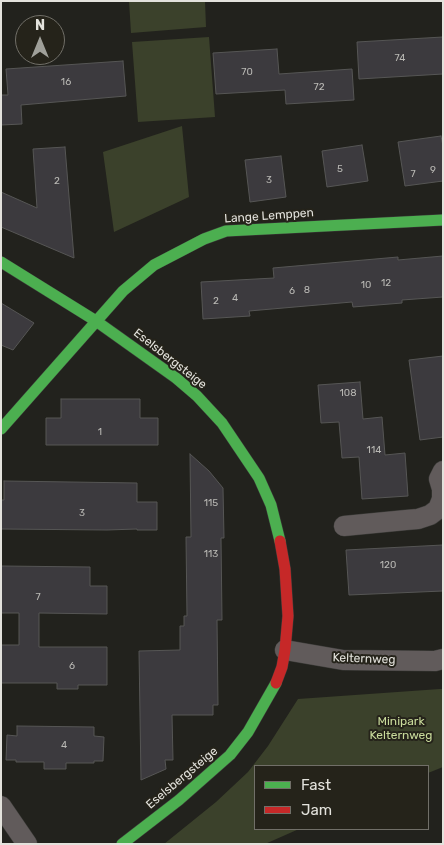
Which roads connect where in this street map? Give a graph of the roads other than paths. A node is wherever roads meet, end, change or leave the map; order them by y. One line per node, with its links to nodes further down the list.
1 (443, 220): 3 (street, Lange Lemppen)
2 (1, 262): 3 (street, Eselsbergsteige)
3 (96, 320): 4 (street, Lange Lemppen); 7 (street, Eselsbergsteige)
4 (1, 429)
5 (443, 471): 6 (street)
6 (344, 526)
7 (285, 650): 8 (street, Kelternweg); 11 (street, Eselsbergsteige)
8 (443, 659)
9 (1, 806): 10 (street)
10 (27, 844)
11 (122, 844)

